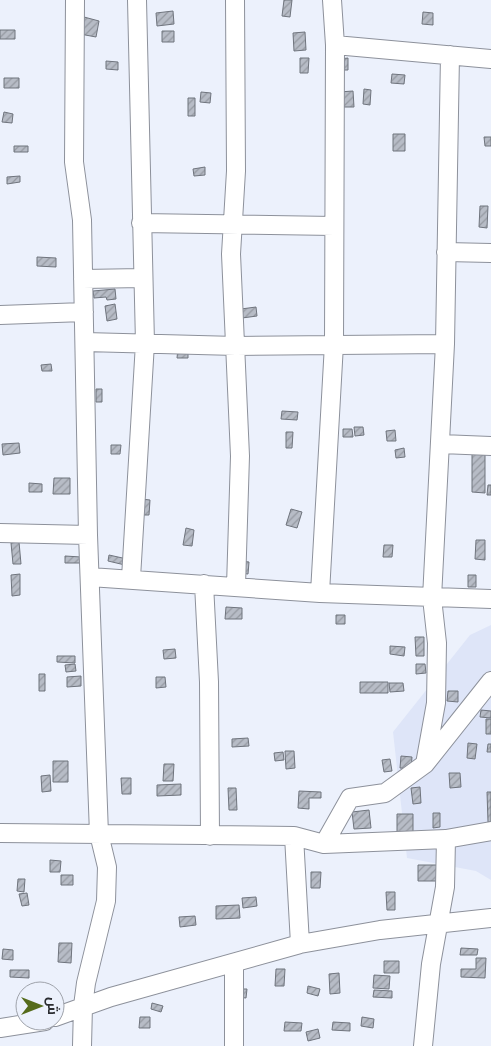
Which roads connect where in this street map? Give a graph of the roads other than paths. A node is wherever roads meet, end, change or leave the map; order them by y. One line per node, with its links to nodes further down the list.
1 (75, 0): 14 (street)
2 (137, 0): 8 (street)
3 (235, 0): 9 (street)
4 (332, 0): 5 (street)
5 (334, 44): 6 (street); 10 (street)
6 (450, 55): 7 (street); 11 (street)
7 (491, 59)
8 (141, 223): 9 (street); 13 (street)
9 (232, 224): 10 (street); 21 (street)
10 (334, 226): 19 (street)
11 (446, 252): 12 (street); 20 (street)
12 (491, 253)
13 (142, 278): 14 (street); 18 (street)
14 (83, 280): 15 (street)
15 (84, 312): 16 (street); 17 (street)
16 (0, 315)
17 (85, 342): 18 (street); 25 (street)
18 (145, 343): 21 (street); 27 (street)
19 (334, 344): 20 (street); 21 (street); 30 (street)
20 (445, 344): 22 (street)
21 (236, 346): 29 (street)
22 (442, 444): 23 (street); 31 (street)
23 (491, 446)
24 (0, 534): 25 (street)
25 (88, 535): 26 (street)
26 (90, 576): 27 (street); 37 (street)
27 (131, 578): 28 (street)
28 (204, 584): 29 (street); 38 (street)
29 (236, 586): 30 (street)
30 (320, 594): 31 (street)
31 (432, 598): 32 (street); 34 (street)
32 (491, 599)
33 (491, 682): 34 (street)
34 (425, 764): 41 (street)
35 (491, 831): 40 (street)
36 (0, 833): 37 (street)
37 (99, 834): 38 (street); 46 (street)
38 (210, 836): 39 (street)
39 (294, 836): 41 (street); 44 (street)
40 (446, 839): 41 (street); 43 (street)
41 (324, 844)
42 (491, 918): 43 (street)
43 (440, 924): 44 (street); 52 (street)
44 (300, 944): 45 (street)
45 (234, 963): 46 (street); 51 (street)
46 (83, 1006): 47 (street); 50 (street)
47 (65, 1013)
48 (15, 1026): 49 (street)
49 (0, 1028)
50 (82, 1046)
51 (234, 1046)
52 (423, 1046)

